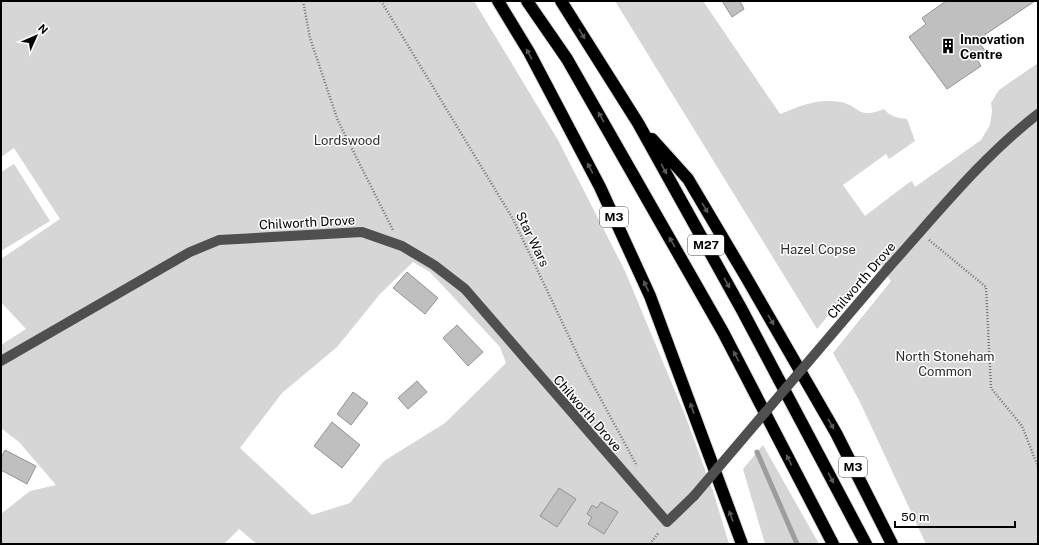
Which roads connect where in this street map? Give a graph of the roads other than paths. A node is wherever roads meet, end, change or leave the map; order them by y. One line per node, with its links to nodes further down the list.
1 (498, 1): 7 (highway, M3, one-way to 1)
2 (527, 1): 8 (highway, M27, one-way to 2)
3 (561, 1): 5 (highway, M27, one-way to 5)
4 (1038, 114): 6 (street, Chilworth Drove, bridge)
5 (638, 123): 9 (highway, M27, one-way to 9); 10 (highway, M3, one-way to 10)
6 (1, 361)
7 (742, 544)
8 (833, 544)
9 (866, 544)
10 (892, 544)

